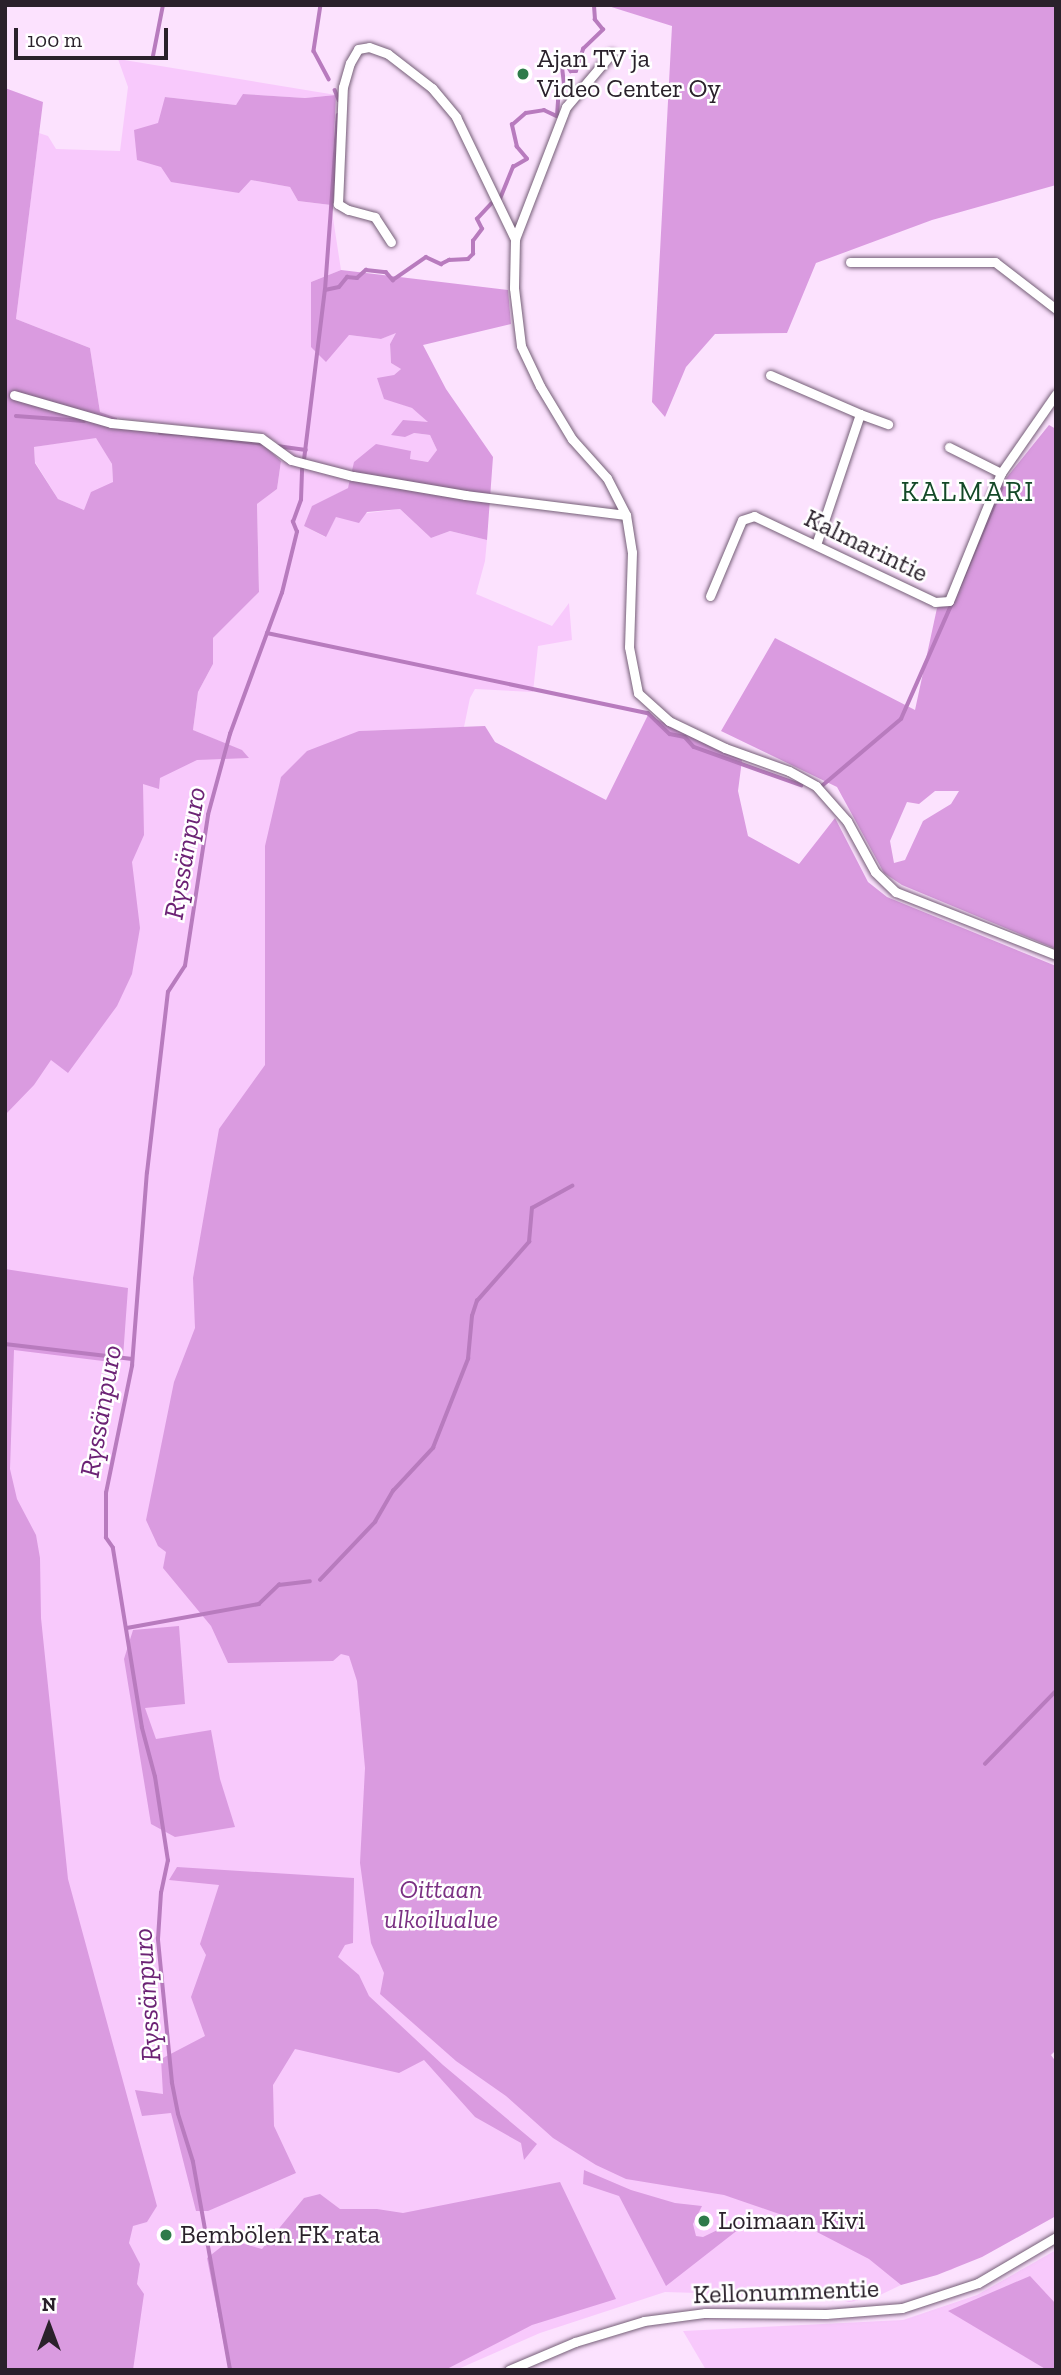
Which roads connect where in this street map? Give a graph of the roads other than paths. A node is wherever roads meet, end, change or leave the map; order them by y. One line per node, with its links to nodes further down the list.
1 (611, 54): 2 (street)
2 (515, 239): 3 (street); 13 (street)
3 (391, 242)
4 (850, 262): 5 (street)
5 (1056, 309)
6 (770, 375): 9 (street)
7 (14, 394): 13 (street)
8 (1056, 394): 12 (street, Kalmarintie)
9 (860, 414): 10 (street); 14 (street)
10 (888, 424)
11 (949, 447): 12 (street)
12 (1001, 473): 14 (street, Kalmarintie)
13 (626, 515): 16 (street)
14 (816, 545): 15 (street, Kalmarintie)
15 (710, 596)
16 (1056, 955)
17 (1056, 2237): 18 (street, Kellonummentie)
18 (509, 2370)

